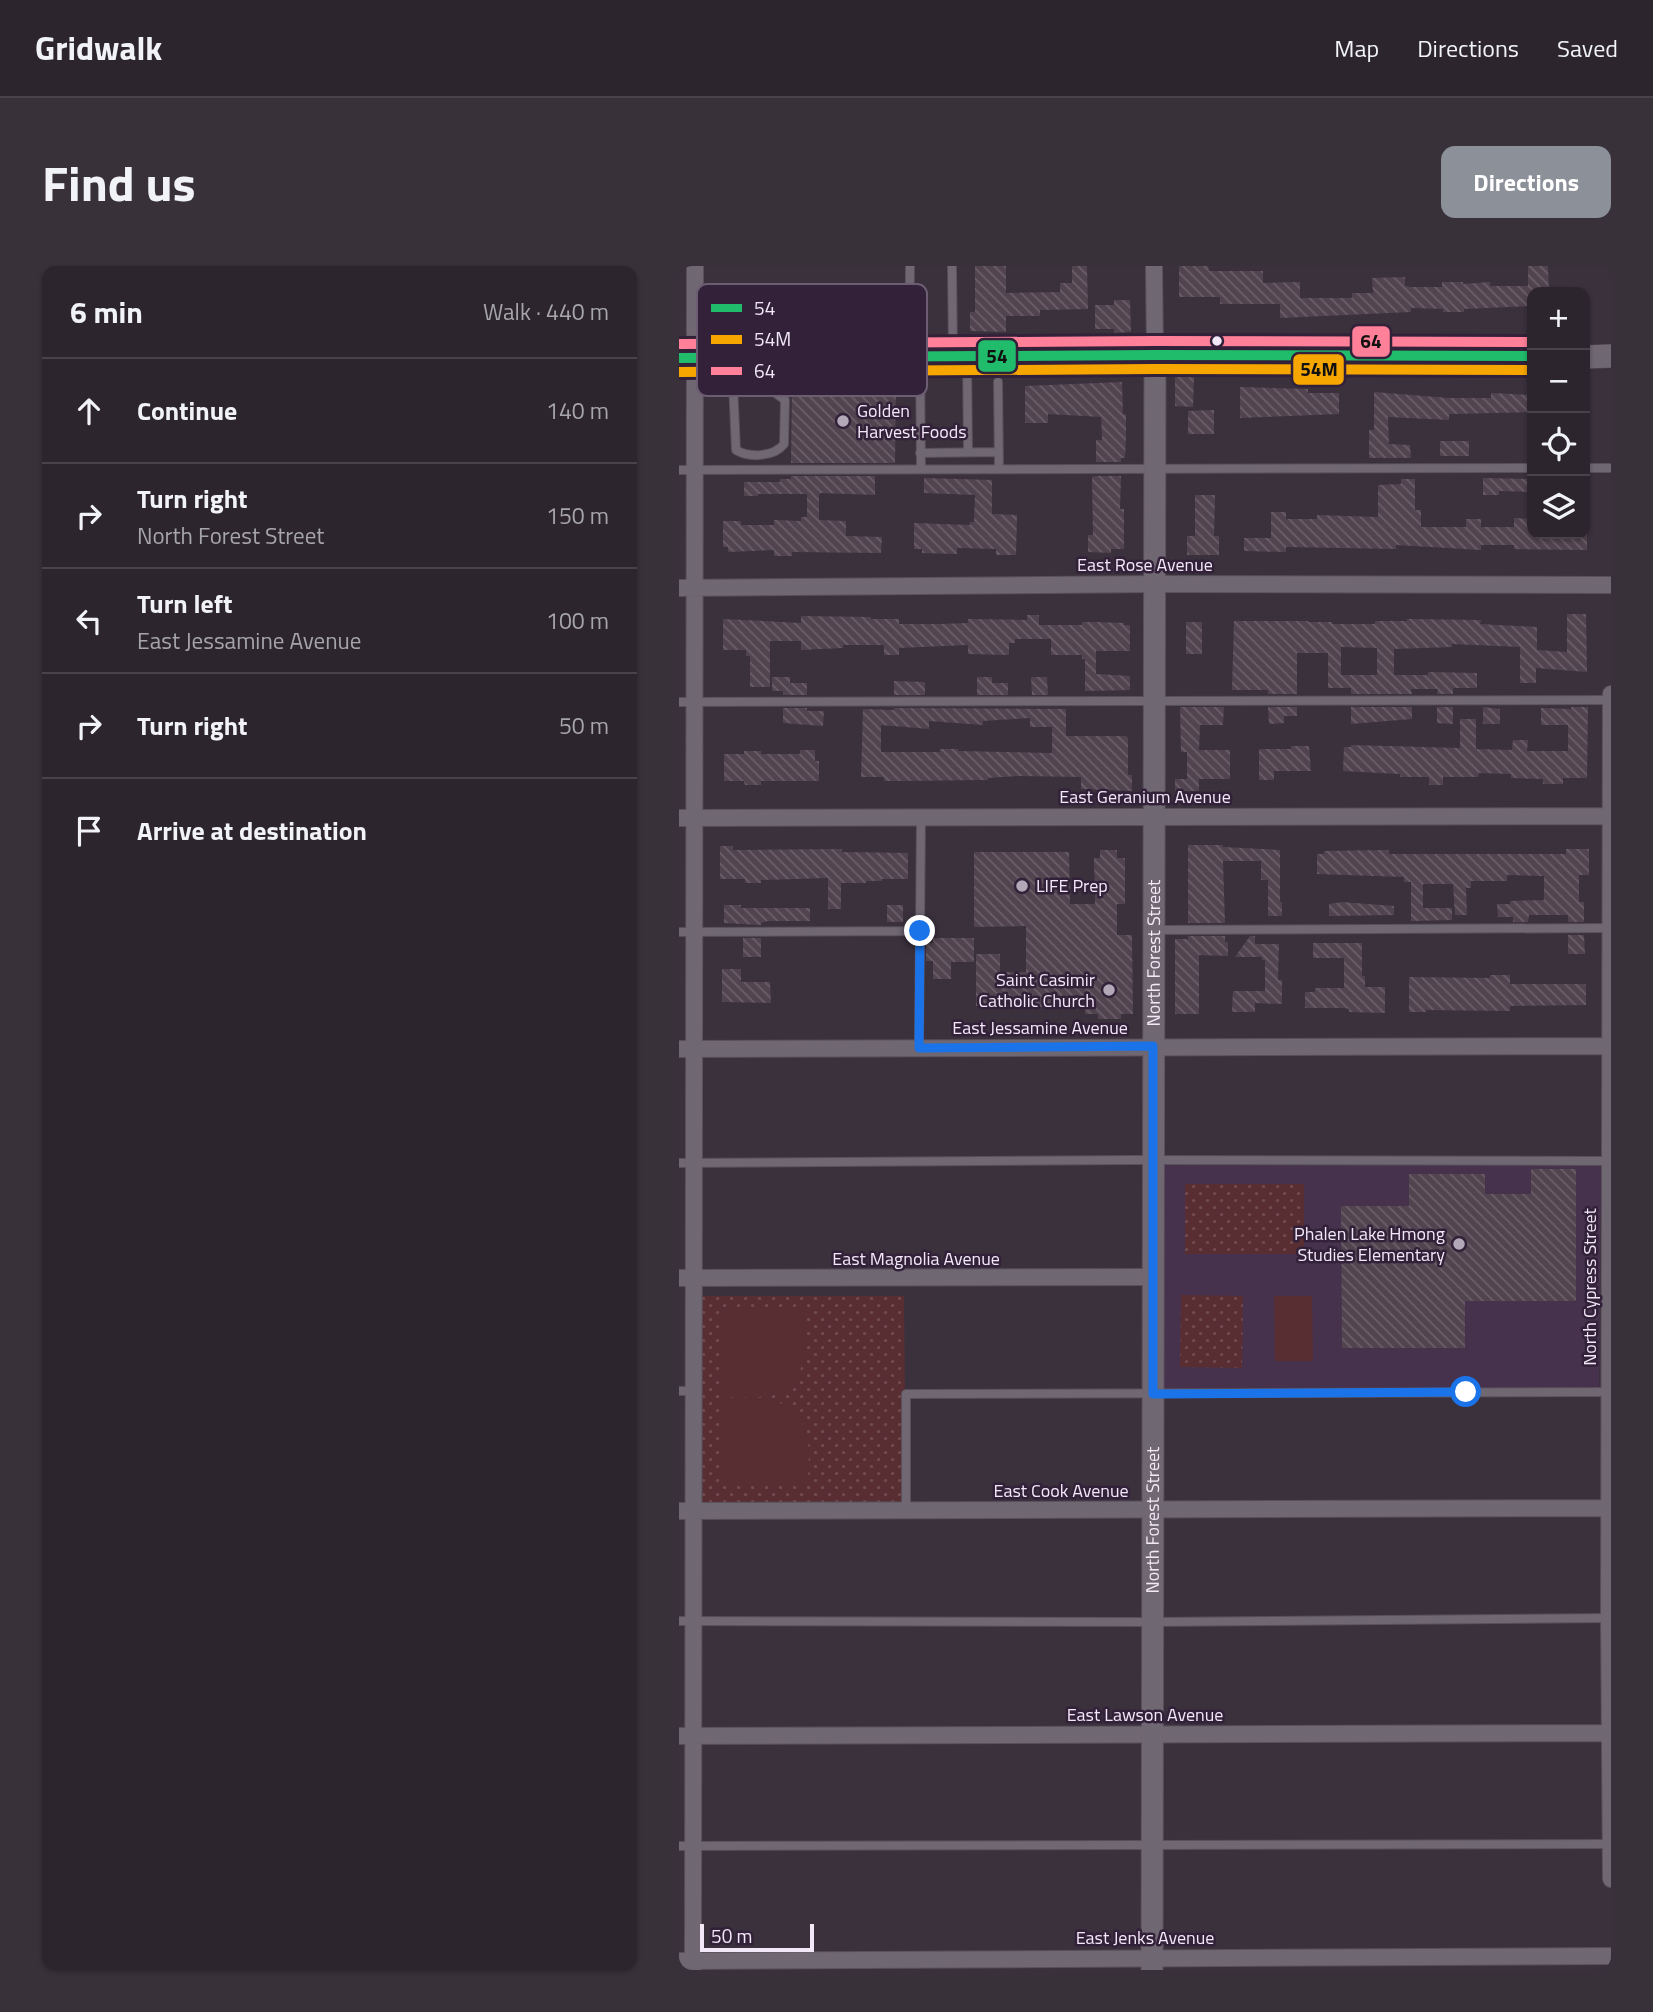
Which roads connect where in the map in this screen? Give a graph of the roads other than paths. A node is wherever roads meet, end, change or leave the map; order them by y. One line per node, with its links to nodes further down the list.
1 (695, 266): 10 (street)
2 (910, 266): 5 (lane)
3 (952, 266): 12 (lane)
4 (1154, 266): 6 (street)
5 (911, 284)
6 (1155, 355): 7 (main road); 12 (main road); 20 (street, North Forest Street)
7 (1527, 356)
8 (1590, 356): 9 (main road)
9 (1611, 356)
10 (687, 358): 26 (street)
11 (927, 358): 12 (main road)
12 (960, 358): 17 (lane)
13 (998, 382): 18 (lane)
14 (733, 396): 15 (lane)
15 (780, 396)
16 (917, 396): 19 (lane)
17 (968, 452): 18 (lane); 19 (lane)
18 (999, 452): 25 (lane)
19 (921, 453): 24 (lane)
20 (1155, 468): 21 (lane); 25 (lane); 27 (street, North Forest Street)
21 (1527, 468)
22 (1590, 468): 23 (lane)
23 (1611, 468)
24 (921, 469): 25 (lane); 26 (lane)
25 (999, 469)
26 (687, 470): 29 (street)
27 (1154, 584): 28 (street, East Rose Avenue); 29 (street, East Rose Avenue); 31 (street, North Forest Street)
28 (1611, 585)
29 (687, 588): 33 (street)
30 (1611, 694): 32 (street, North Cypress Street)
31 (1154, 700): 32 (lane); 33 (lane); 34 (street, North Forest Street)
32 (1611, 700): 35 (street, North Cypress Street)
33 (687, 702): 37 (street)
34 (1154, 816): 35 (street, East Geranium Avenue); 36 (street, East Geranium Avenue); 39 (street, North Forest Street)
35 (1611, 816): 38 (street, North Cypress Street)
36 (921, 817): 37 (street, East Geranium Avenue); 40 (lane)
37 (687, 818): 41 (street)
38 (1611, 928): 39 (lane); 43 (street, North Cypress Street)
39 (1154, 930): 42 (street, North Forest Street)
40 (920, 931): 41 (lane); 44 (lane)
41 (687, 932): 45 (street)
42 (1153, 1046): 43 (street, East Jessamine Avenue); 44 (street, East Jessamine Avenue); 46 (street, North Forest Street)
43 (1610, 1046): 47 (street, North Cypress Street)
44 (919, 1048): 45 (street, East Jessamine Avenue)
45 (686, 1049): 48 (street)
46 (1153, 1160): 47 (lane); 48 (lane); 50 (street, North Forest Street)
47 (1610, 1161): 49 (street, North Cypress Street)
48 (686, 1163): 51 (street)
49 (1610, 1276): 53 (street, North Cypress Street)
50 (1153, 1277): 51 (street, East Magnolia Avenue); 54 (street, North Forest Street)
51 (686, 1278): 52 (street)
52 (686, 1391): 58 (street)
53 (1610, 1392): 54 (lane); 55 (street, North Cypress Street)
54 (1153, 1394): 56 (lane); 57 (street, North Forest Street)
55 (1610, 1508): 57 (street, East Cook Avenue); 59 (street, North Cypress Street)
56 (906, 1509): 57 (street, East Cook Avenue); 58 (street, East Cook Avenue)
57 (1153, 1510): 61 (street, North Forest Street)
58 (686, 1511): 60 (street)
59 (1610, 1618): 61 (lane); 62 (street, North Cypress Street)
60 (686, 1620): 61 (lane); 64 (street)
61 (1152, 1622): 63 (street, North Forest Street)
62 (1610, 1733): 63 (street, East Lawson Avenue); 66 (street, North Cypress Street)
63 (1152, 1734): 64 (street, East Lawson Avenue); 65 (street, North Forest Street)
64 (686, 1736): 67 (street)
65 (1152, 1844): 66 (lane); 67 (lane); 71 (street, North Forest Street)
66 (1611, 1844): 68 (street, North Cypress Street)
67 (686, 1846): 70 (street)
68 (1611, 1880)
69 (1611, 1956): 72 (street, East Jenks Avenue)
70 (688, 1964): 71 (street, East Jenks Avenue)
71 (1152, 1964): 72 (street, East Jenks Avenue)
72 (1253, 1964)

